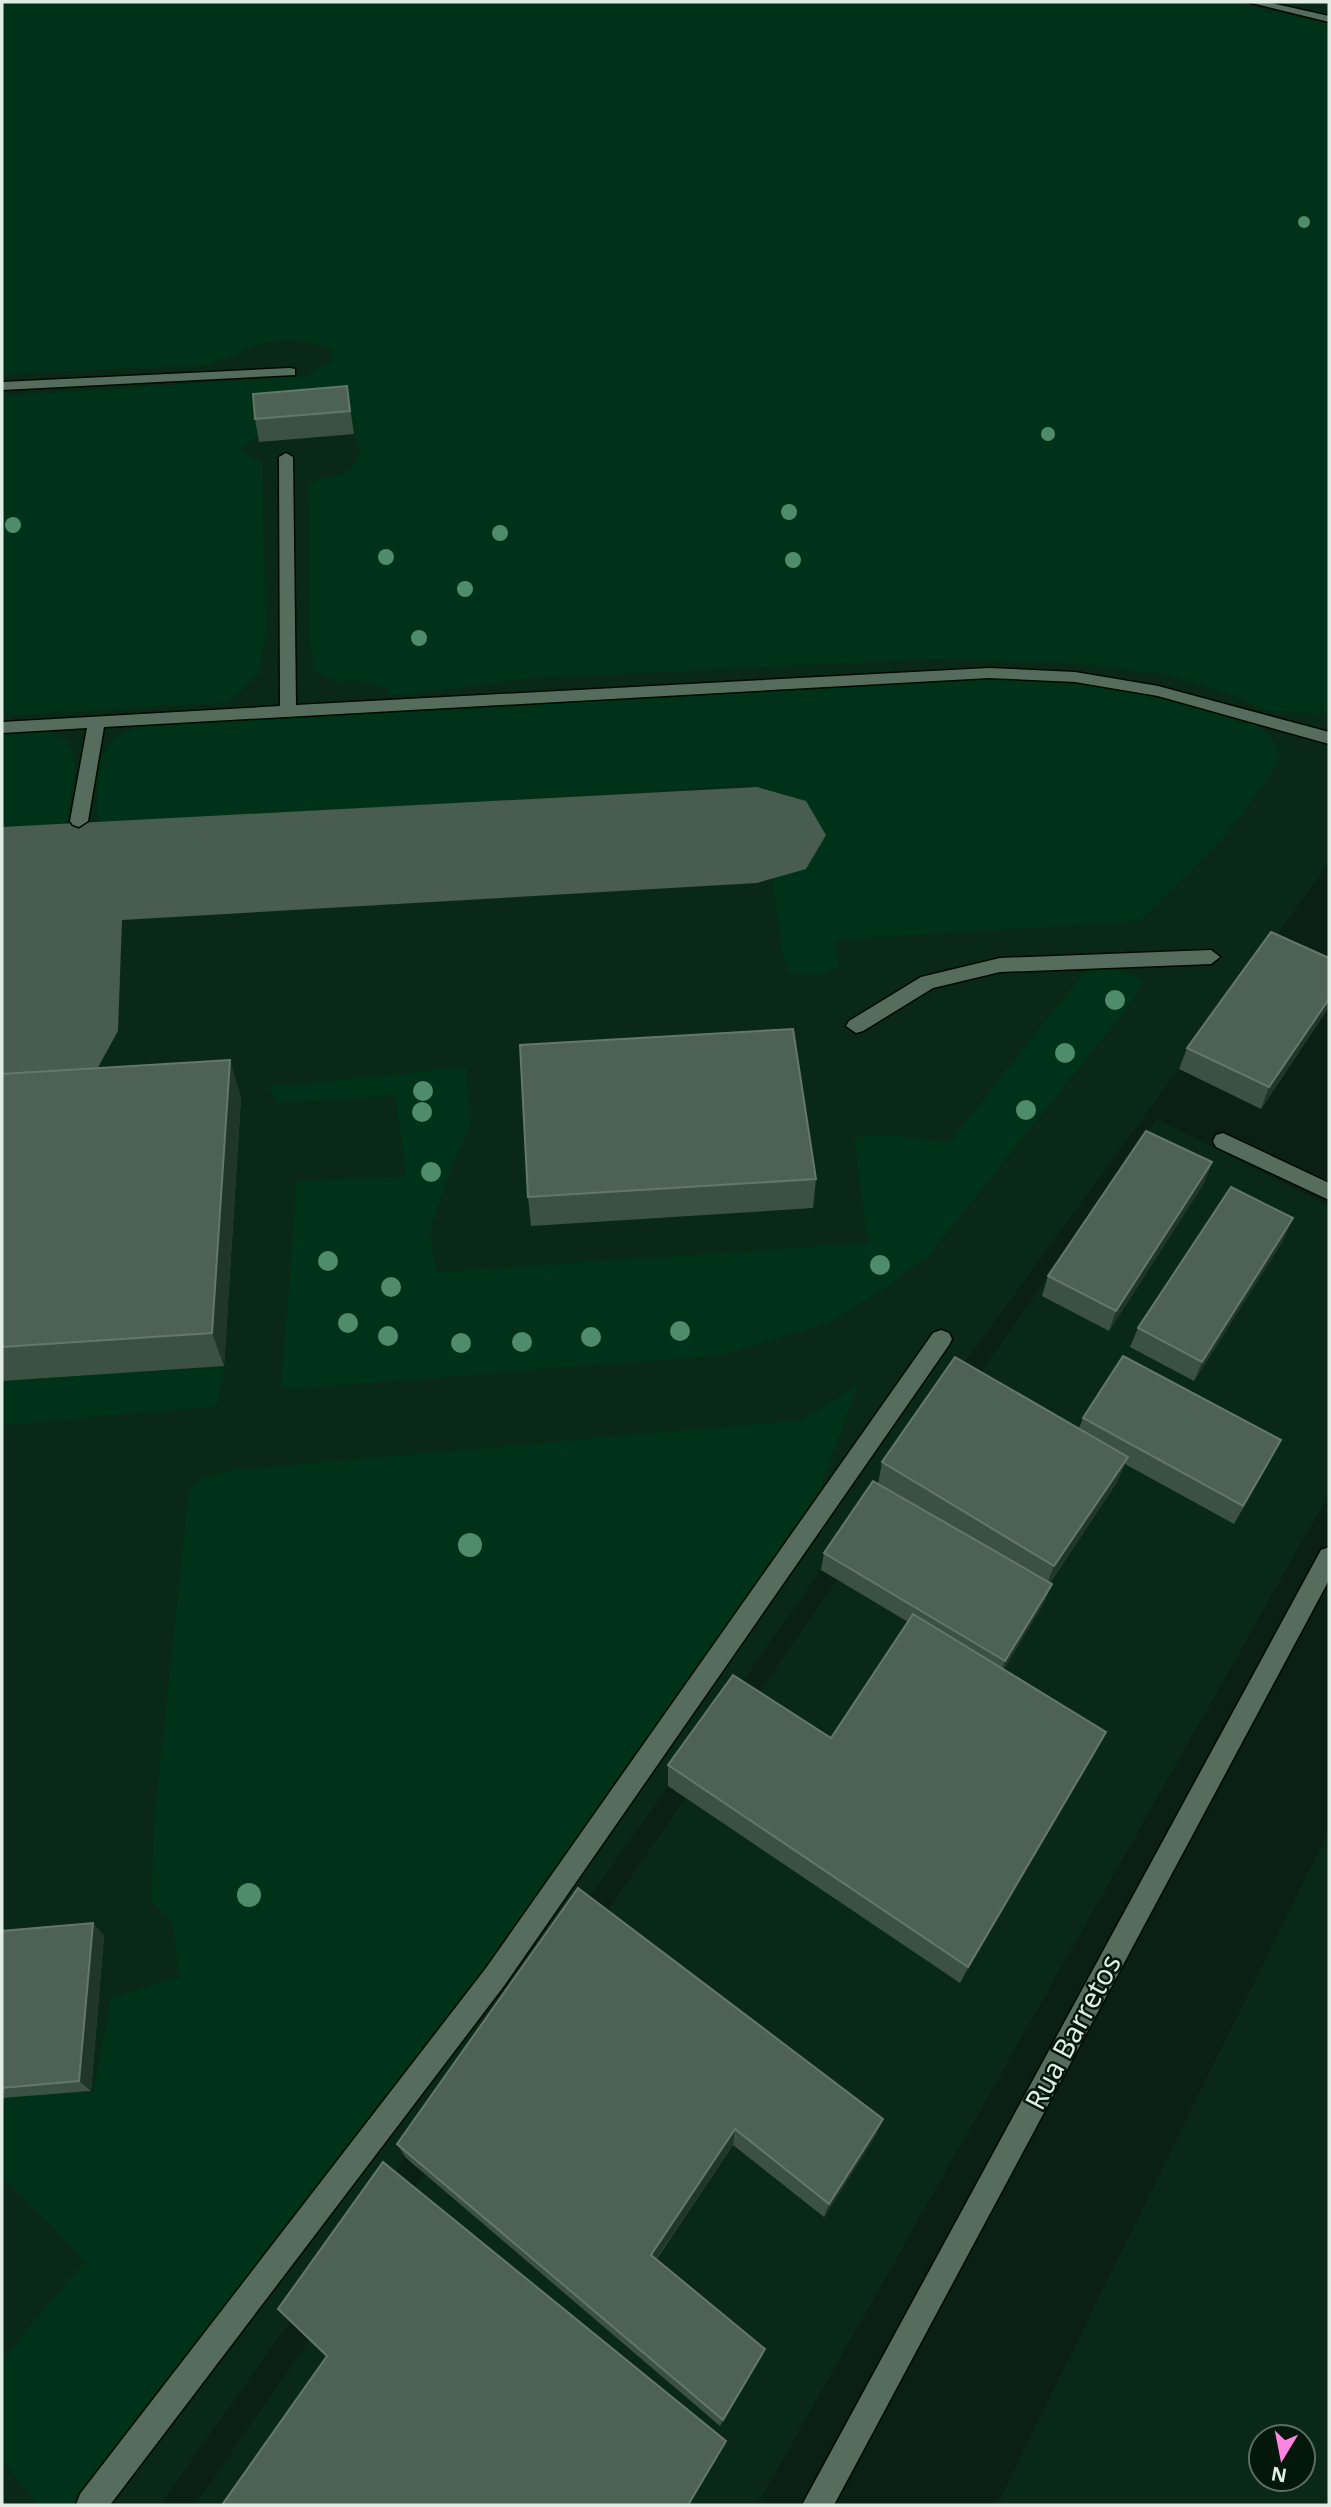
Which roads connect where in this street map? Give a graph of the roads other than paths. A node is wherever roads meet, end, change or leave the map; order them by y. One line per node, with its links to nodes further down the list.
1 (1253, 2): 2 (street)
2 (1329, 19)
3 (290, 372): 4 (street)
4 (2, 386)
5 (286, 457): 6 (street)
6 (288, 711): 7 (street); 9 (street)
7 (96, 722): 8 (street); 10 (street)
8 (2, 727)
9 (1329, 738)
10 (79, 821)
11 (1211, 957): 12 (street)
12 (856, 1026)
13 (1223, 1141): 14 (street)
14 (1329, 1192)
15 (941, 1339): 17 (street)
16 (1329, 1558): 18 (street, Rua Barretos)
17 (91, 2505)
18 (817, 2505)

